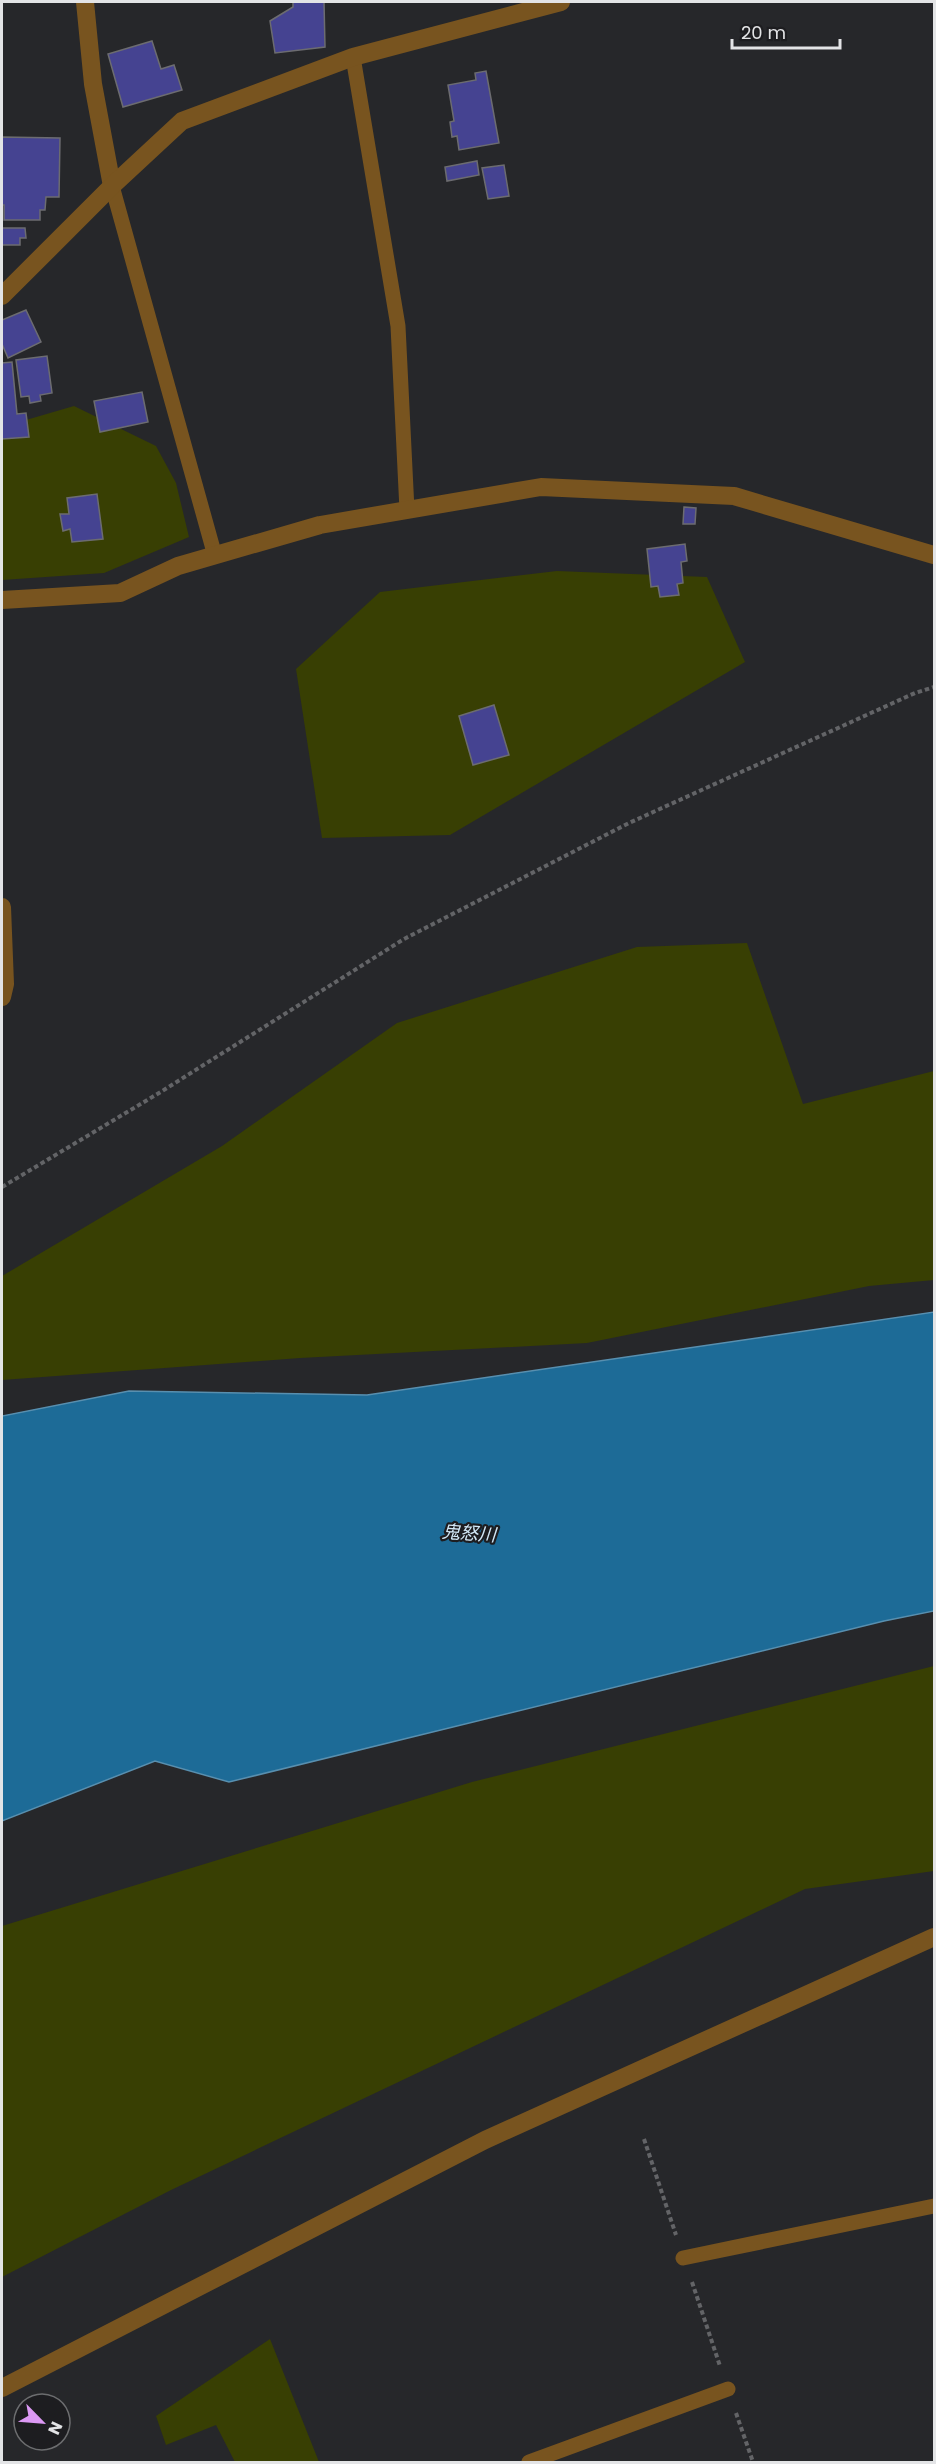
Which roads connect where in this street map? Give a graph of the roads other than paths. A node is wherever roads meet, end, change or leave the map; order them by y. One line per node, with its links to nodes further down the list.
1 (86, 2): 4 (street)
2 (561, 2): 3 (street)
3 (353, 57): 4 (street); 6 (lane)
4 (112, 186): 5 (street); 8 (lane)
5 (2, 296)
6 (407, 510): 7 (street); 8 (street)
7 (934, 555)
8 (215, 556): 9 (street)
9 (2, 600)
10 (2, 907): 11 (street)
11 (2, 997)
12 (934, 1937): 15 (street)
13 (934, 2206): 14 (lane)
14 (684, 2258)
15 (2, 2388)
16 (728, 2389): 17 (lane)
17 (529, 2463)

